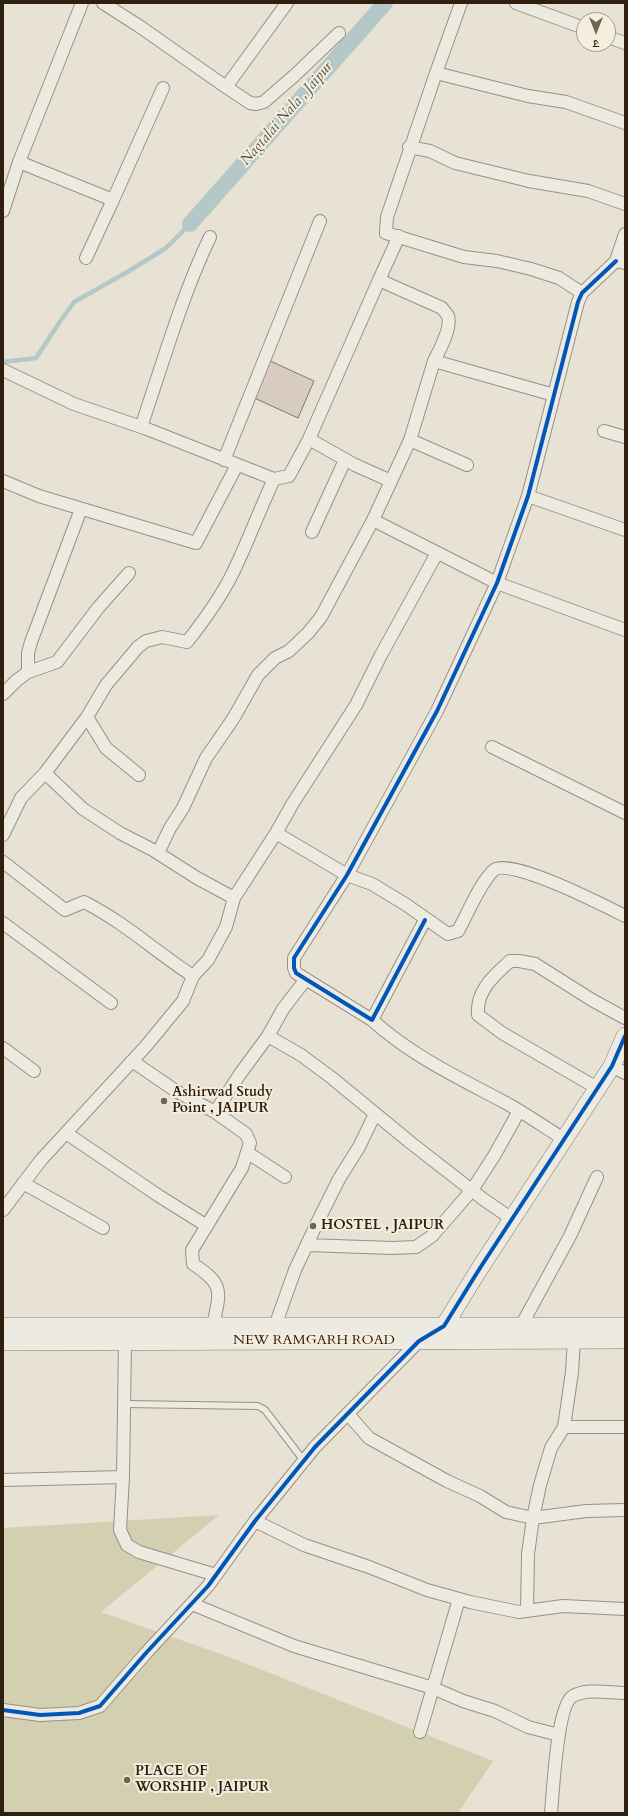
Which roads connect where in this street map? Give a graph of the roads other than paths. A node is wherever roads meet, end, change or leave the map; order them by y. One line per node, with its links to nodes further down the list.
1 (82, 3): 13 (street)
2 (103, 3): 9 (street)
3 (287, 3): 9 (street)
4 (461, 3): 8 (street)
5 (516, 3): 6 (street)
6 (576, 25)
7 (339, 33): 9 (street)
8 (436, 73): 11 (street); 12 (street)
9 (226, 87)
10 (163, 88): 14 (street)
11 (625, 123)
12 (409, 147): 15 (street); 19 (street)
13 (19, 162): 14 (street); 16 (street)
14 (113, 200): 21 (street)
15 (625, 204)
16 (3, 211)
17 (320, 221): 33 (street)
18 (625, 234): 22 (street)
19 (399, 236): 23 (street); 24 (street)
20 (210, 238): 28 (street)
21 (86, 258)
22 (621, 262): 24 (street)
23 (379, 280): 25 (street); 31 (street)
24 (582, 293): 27 (street)
25 (434, 362): 27 (street); 32 (street)
26 (3, 370): 28 (street)
27 (554, 395): 40 (street)
28 (141, 427): 33 (street)
29 (604, 431): 30 (street)
30 (625, 438)
31 (309, 439): 34 (street); 37 (street)
32 (410, 440): 36 (street); 39 (street)
33 (224, 460): 35 (street)
34 (346, 460): 39 (street); 44 (street)
35 (237, 465): 37 (street); 41 (street)
36 (467, 465)
37 (274, 479): 51 (street)
38 (3, 481): 41 (street)
39 (391, 482): 42 (street)
40 (528, 496): 43 (street); 47 (street)
41 (81, 509): 49 (street)
42 (373, 520): 45 (street); 58 (street)
43 (625, 530)
44 (312, 532)
45 (437, 553): 47 (street); 56 (street)
46 (129, 574): 49 (street)
47 (497, 583): 48 (street); 60 (street)
48 (625, 630)
49 (28, 672): 50 (street)
50 (3, 694)
51 (87, 717): 53 (street); 54 (street)
52 (492, 747): 55 (street)
53 (45, 772): 57 (street); 58 (street)
54 (139, 775)
55 (625, 813)
56 (276, 832): 60 (street); 61 (street)
57 (3, 836)
58 (158, 853): 61 (street)
59 (3, 862): 65 (street)
60 (347, 875): 63 (street); 66 (street)
61 (234, 898): 65 (street)
62 (625, 916): 63 (street)
63 (425, 920): 69 (street)
64 (3, 923): 67 (street)
65 (193, 976): 73 (street)
66 (306, 979): 69 (street); 70 (street)
67 (111, 1003)
68 (625, 1018): 76 (street)
69 (372, 1020): 77 (street)
70 (268, 1036): 78 (street); 79 (street)
71 (625, 1036): 74 (street)
72 (3, 1048): 75 (street)
73 (132, 1061): 78 (street); 80 (street)
74 (618, 1070): 76 (street)
75 (34, 1071)
76 (598, 1088): 81 (street)
77 (516, 1110): 81 (street); 86 (street)
78 (215, 1112): 82 (street)
79 (375, 1114): 86 (street); 91 (street)
80 (66, 1133): 85 (street); 89 (street)
81 (564, 1139): 88 (street)
82 (248, 1153): 83 (street); 89 (street)
83 (285, 1177)
84 (597, 1177): 96 (street)
85 (23, 1183): 87 (street); 90 (street)
86 (472, 1190): 88 (street); 91 (street)
87 (3, 1210)
88 (512, 1219): 95 (street)
89 (207, 1226): 93 (street)
90 (103, 1228)
91 (307, 1245): 94 (street)
92 (3, 1326): 93 (street, NEW RAMGARH ROAD)
93 (213, 1326): 94 (street, NEW RAMGARH ROAD)
94 (275, 1326): 95 (street, NEW RAMGARH ROAD)
95 (444, 1326): 96 (street, NEW RAMGARH ROAD); 100 (street)
96 (521, 1326): 97 (street, NEW RAMGARH ROAD)
97 (625, 1326)
98 (574, 1340): 99 (street, NEW RAMGARH ROAD); 100 (street, NEW RAMGARH ROAD); 105 (street)
99 (625, 1340)
100 (419, 1341): 102 (street, NEW RAMGARH ROAD); 104 (street)
101 (3, 1342): 102 (street, NEW RAMGARH ROAD)
102 (125, 1342): 103 (street)
103 (125, 1404): 107 (lane); 108 (street)
104 (348, 1414): 107 (street); 111 (street)
105 (564, 1427): 106 (street); 111 (street)
106 (625, 1427)
107 (304, 1461): 112 (street)
108 (123, 1476): 109 (street); 113 (street)
109 (3, 1480)
110 (625, 1510): 111 (street)
111 (533, 1518): 117 (street)
112 (255, 1521): 113 (street); 114 (street)
113 (216, 1575): 115 (street)
114 (459, 1599): 117 (street); 118 (street)
115 (192, 1604): 118 (street); 120 (street)
116 (625, 1608): 117 (street)
117 (527, 1611)
118 (433, 1688): 121 (street); 122 (street)
119 (625, 1693): 122 (street)
120 (3, 1710)
121 (420, 1732)
122 (559, 1735): 123 (street)
123 (552, 1808): 124 (street)
124 (542, 1813)

